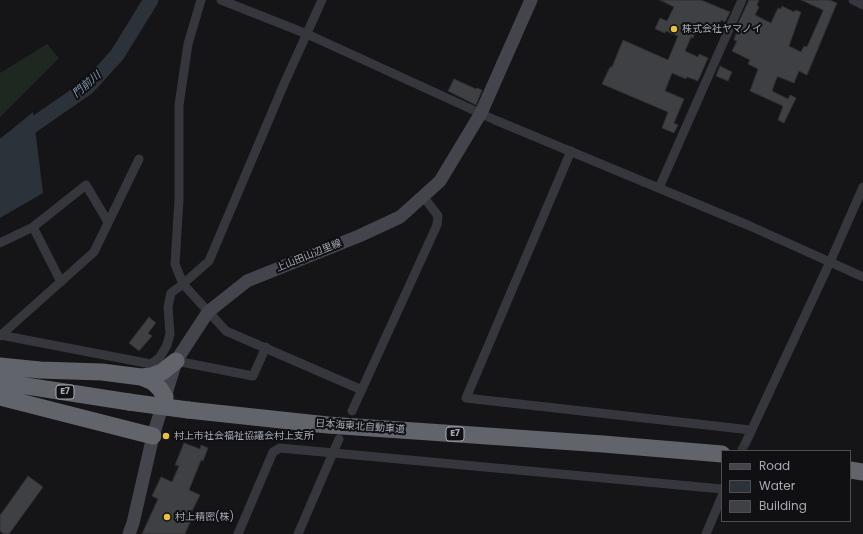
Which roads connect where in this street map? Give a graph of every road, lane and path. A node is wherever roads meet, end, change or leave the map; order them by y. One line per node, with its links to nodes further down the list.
1 (201, 0): 21 (street)
2 (221, 0): 8 (street)
3 (322, 0): 8 (street)
4 (531, 0): 9 (main road, 上山田山辺里線)
5 (742, 0): 13 (street)
6 (853, 0): 7 (street)
7 (863, 5)
8 (307, 34): 9 (street); 21 (street)
9 (481, 113): 10 (street); 14 (main road, 上山田山辺里線)
10 (571, 151): 13 (street); 33 (street)
11 (140, 159): 15 (street)
12 (863, 187): 18 (street)
13 (659, 188): 18 (street)
14 (423, 196): 22 (main road, 上山田山辺里線); 29 (street)
15 (108, 222): 16 (street); 20 (street)
16 (33, 227): 17 (street); 20 (street)
17 (0, 243)
18 (830, 262): 19 (street); 33 (street)
19 (863, 276)
20 (61, 282): 23 (street)
21 (182, 284): 22 (street); 23 (street)
22 (208, 312): 24 (street); 25 (main road, 上山田山辺里線)
23 (0, 336)
24 (266, 348): 25 (street); 29 (street)
25 (176, 360): 27 (highway); 31 (main road, 上山田山辺里線)
26 (0, 366): 27 (highway)
27 (141, 378): 31 (highway)
28 (0, 382): 38 (highway, 日本海東北自動車道 / E7, bridge)
29 (362, 390): 32 (street)
30 (0, 397): 34 (highway)
31 (164, 397): 34 (main road, 上山田山辺里線)
32 (352, 411)
33 (751, 430): 36 (street)
34 (153, 436): 43 (main road, 上山田山辺里線)
35 (339, 439): 37 (street)
36 (746, 442)
37 (334, 453): 41 (street); 44 (street); 45 (street)
38 (721, 454)
39 (851, 470): 40 (highway)
40 (863, 472)
41 (721, 489)
42 (721, 498): 46 (street)
43 (129, 534)
44 (238, 534)
45 (298, 534)
46 (706, 534)

